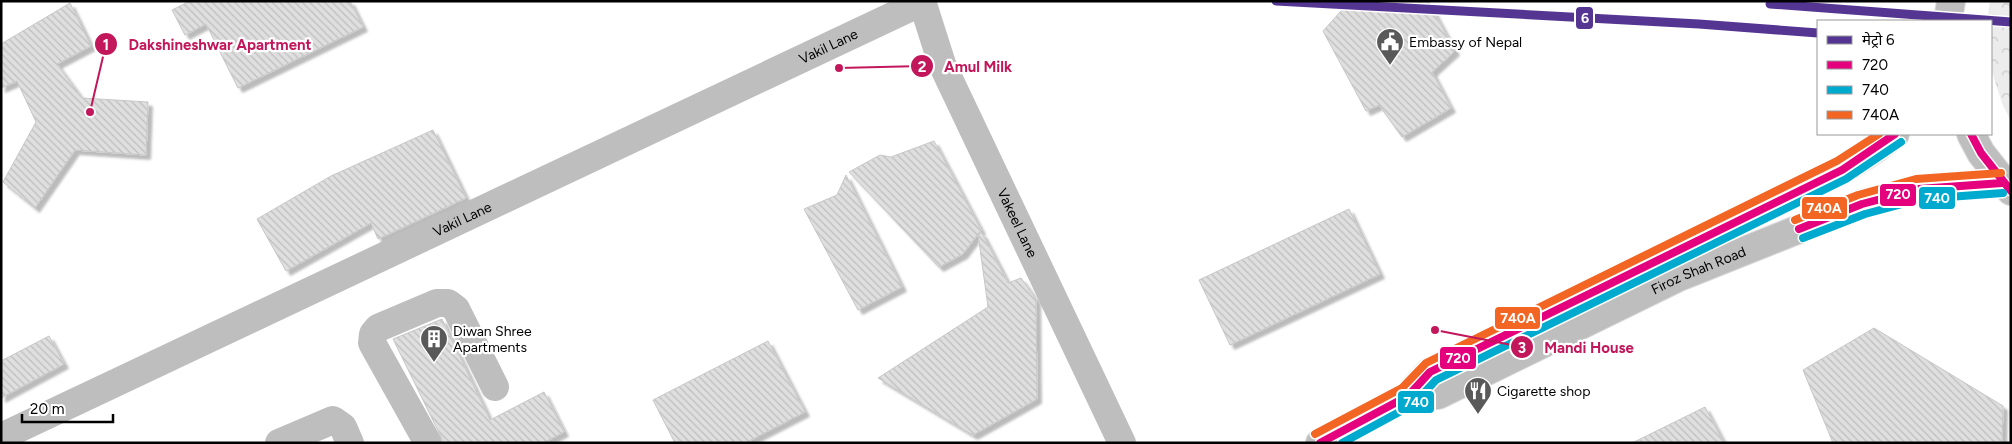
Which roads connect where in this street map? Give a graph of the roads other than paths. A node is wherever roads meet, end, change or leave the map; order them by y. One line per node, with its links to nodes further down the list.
1 (922, 1): 9 (street, Vakil Lane); 13 (street, Vakeel Lane)
2 (1951, 1): 3 (street)
3 (1948, 20)
4 (1894, 135): 8 (street, Firoz Shah Road)
5 (1972, 135): 6 (street)
6 (2006, 187): 8 (street, Firoz Shah Road)
7 (496, 387): 12 (street)
8 (1408, 396): 14 (street, Firoz Shah Road)
9 (1, 437)
10 (279, 443): 11 (street)
11 (350, 443)
12 (428, 443)
13 (1122, 443)
14 (1320, 443)

